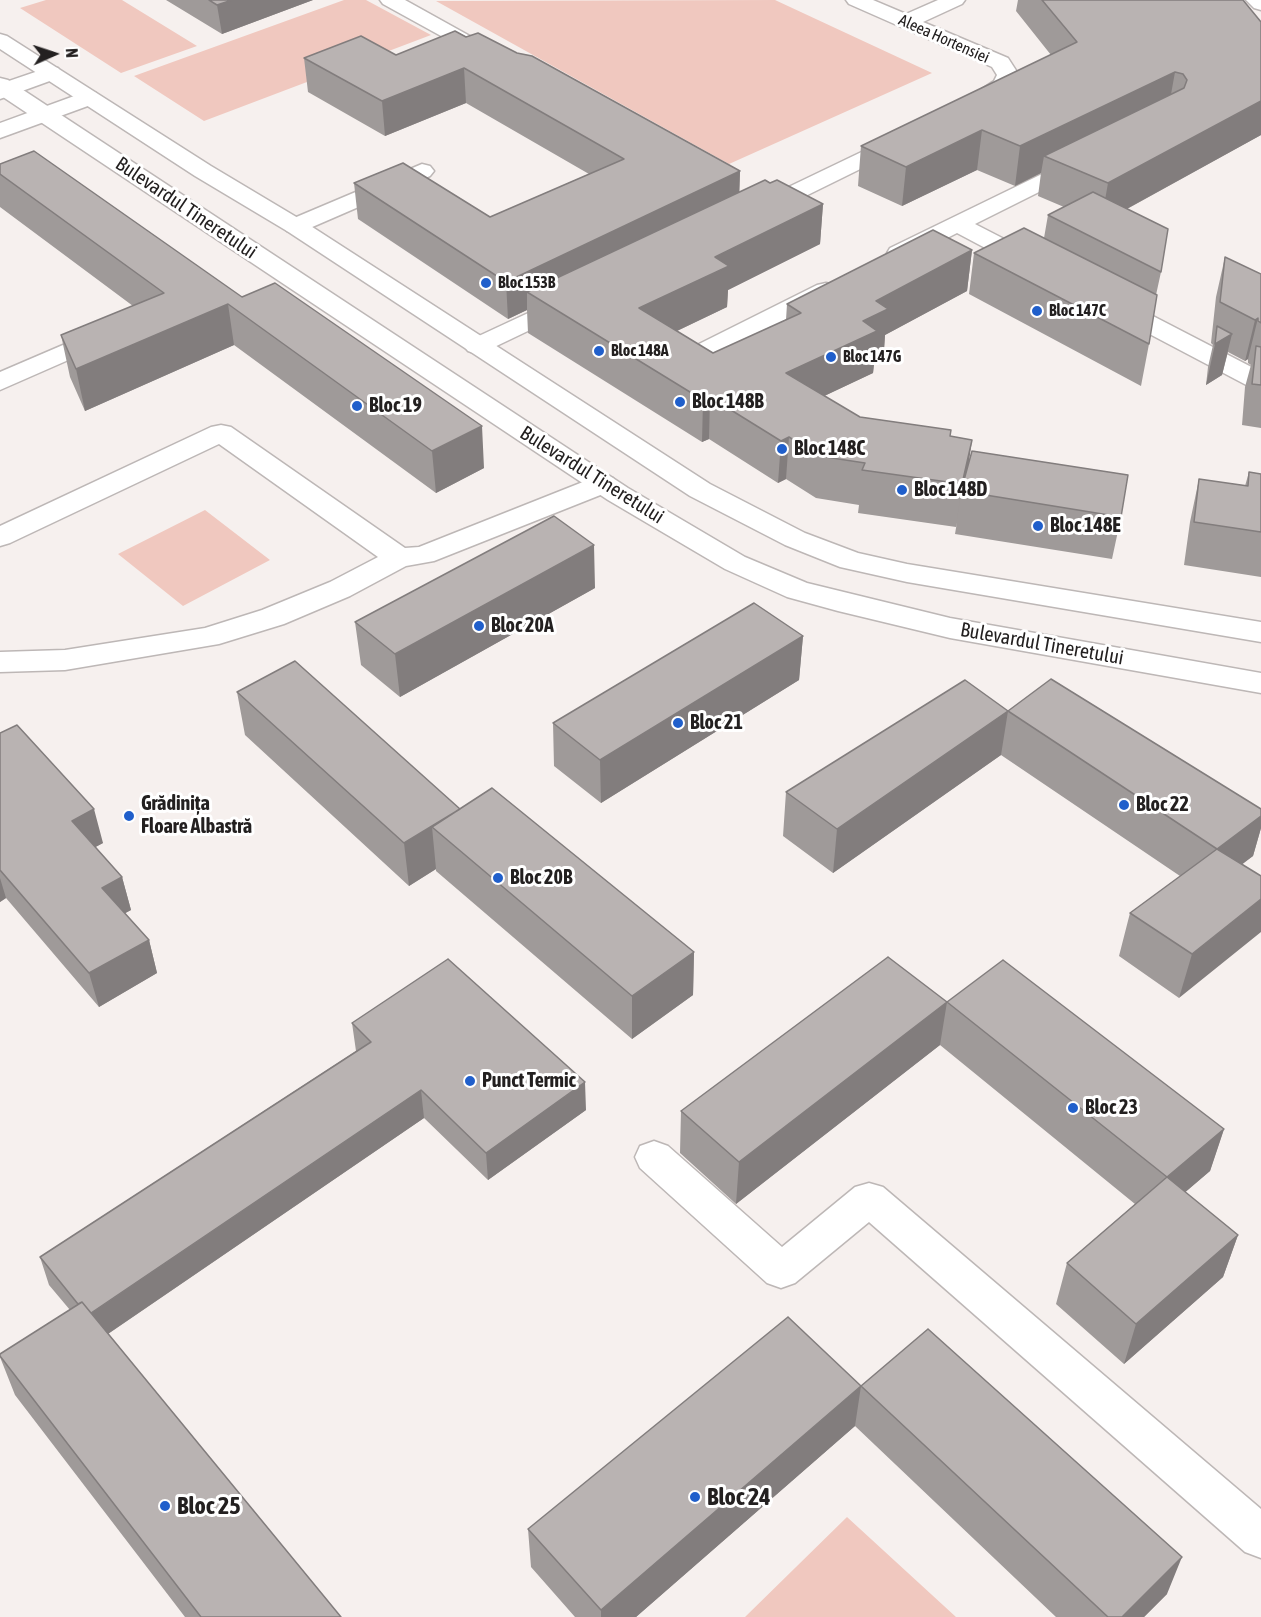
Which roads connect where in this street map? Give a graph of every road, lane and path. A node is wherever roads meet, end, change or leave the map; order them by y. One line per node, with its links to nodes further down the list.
1 (390, 0): 8 (main road)
2 (856, 0): 6 (main road, Aleea Hortensiei)
3 (955, 0): 6 (main road)
4 (1256, 0): 5 (main road)
5 (1261, 4)
6 (905, 22): 12 (main road, Aleea Hortensiei)
7 (0, 40): 9 (main road, Bulevardul Tineretului)
8 (507, 65)
9 (51, 73): 10 (main road); 11 (main road, Bulevardul Tineretului)
10 (2, 89): 13 (main road, Bulevardul Tineretului)
11 (87, 98): 13 (main road); 20 (main road, Bulevardul Tineretului)
12 (959, 112)
13 (44, 115): 14 (main road); 31 (main road, Bulevardul Tineretului)
14 (0, 131)
15 (916, 133): 18 (main road)
16 (1100, 153): 19 (main road)
17 (422, 171): 20 (main road)
18 (734, 222)
19 (957, 224): 21 (main road); 22 (main road)
20 (295, 226): 27 (main road, Bulevardul Tineretului)
21 (883, 261)
22 (1051, 273)
23 (841, 282): 28 (main road)
24 (586, 293): 27 (main road)
25 (1092, 295): 30 (main road)
26 (115, 330): 29 (main road)
27 (477, 346): 34 (main road, Bulevardul Tineretului)
28 (704, 351)
29 (0, 382)
30 (1261, 382)
31 (603, 484): 33 (main road); 36 (main road, Bulevardul Tineretului)
32 (0, 537): 33 (main road)
33 (399, 558): 35 (main road)
34 (1261, 632)
35 (0, 662)
36 (1261, 683)
37 (654, 1157): 38 (main road)
38 (1261, 1537)

